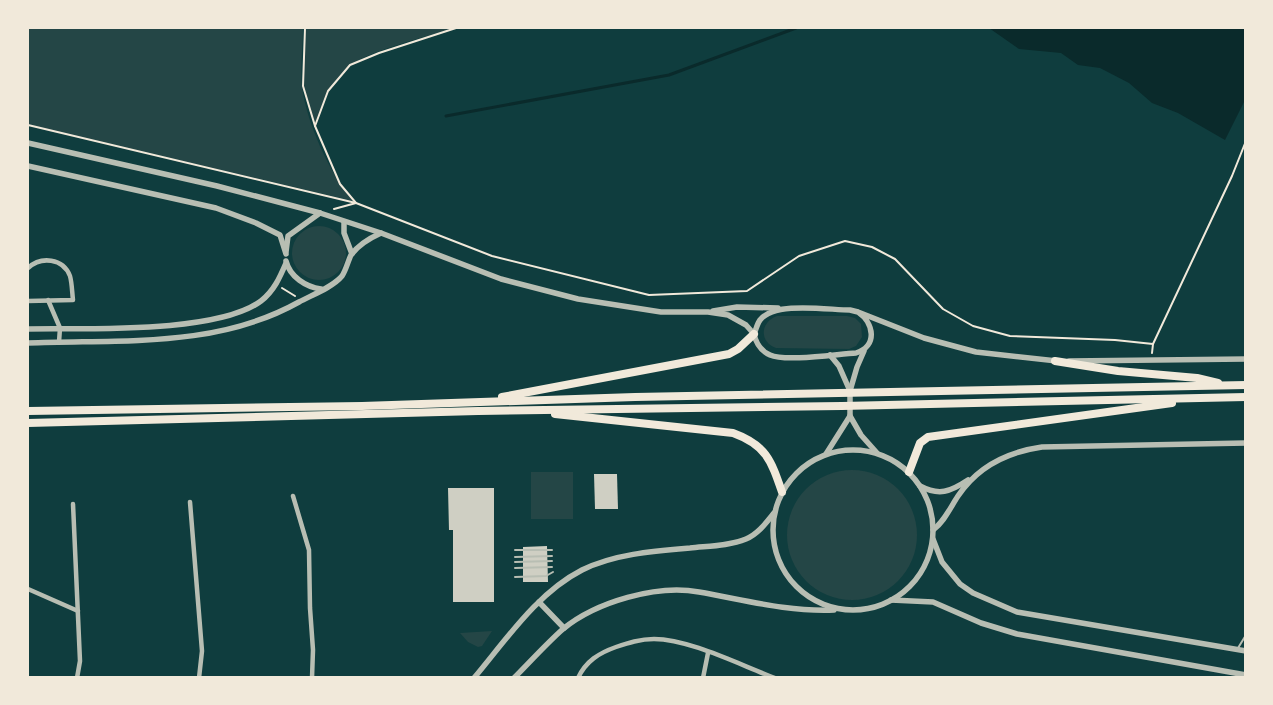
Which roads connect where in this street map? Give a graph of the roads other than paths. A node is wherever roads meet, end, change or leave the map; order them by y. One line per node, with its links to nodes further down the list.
1 (28, 143): 3 (street)
2 (28, 166): 6 (street)
3 (320, 213): 4 (street); 6 (street)
4 (344, 222): 5 (street); 7 (street)
5 (381, 233): 7 (street); 14 (street)
6 (286, 254): 8 (street)
7 (352, 254): 10 (street)
8 (286, 263): 10 (street); 16 (street)
9 (28, 268): 12 (street)
10 (322, 289): 19 (street)
11 (28, 300): 12 (street)
12 (48, 300): 16 (street)
13 (781, 308): 14 (street); 15 (street); 18 (street)
14 (708, 312): 18 (street)
15 (858, 312): 21 (street); 24 (street)
16 (60, 328): 17 (street); 19 (street)
17 (28, 329)
18 (754, 334): 22 (street); 30 (highway)
19 (59, 342): 20 (street)
20 (28, 343)
21 (864, 351): 22 (street); 27 (street)
22 (830, 355): 27 (street)
23 (1246, 359): 24 (street)
24 (1055, 362): 26 (highway)
25 (1246, 385): 26 (highway)
26 (1232, 386): 27 (highway)
27 (850, 393): 30 (highway); 33 (street)
28 (1246, 397): 29 (highway)
29 (1208, 398): 32 (highway); 38 (highway)
30 (478, 401): 31 (highway)
31 (28, 411)
32 (478, 411): 34 (highway); 41 (highway)
33 (850, 416): 36 (street); 37 (street)
34 (28, 423)
35 (1246, 443): 39 (street)
36 (877, 453): 37 (street); 38 (street)
37 (826, 454): 41 (street)
38 (909, 472): 40 (street)
39 (972, 478): 40 (street); 46 (street)
40 (920, 486): 46 (street)
41 (782, 492): 45 (street)
42 (293, 496): 70 (street)
43 (190, 502): 69 (street)
44 (73, 504): 61 (street)
45 (774, 513): 59 (street); 60 (street)
46 (933, 534): 58 (street); 64 (street)
47 (515, 550): 48 (lane)
48 (552, 550)
49 (552, 556): 50 (lane)
50 (515, 557)
51 (552, 561): 52 (lane)
52 (515, 562)
53 (552, 567): 54 (lane)
54 (515, 568)
55 (553, 572): 56 (lane)
56 (515, 577)
57 (28, 589): 61 (street)
58 (891, 600): 60 (street); 67 (street)
59 (539, 602): 62 (street); 71 (street)
60 (841, 610): 62 (street)
61 (78, 611): 68 (street)
62 (564, 628): 72 (street)
63 (1246, 635): 64 (lane)
64 (1237, 650): 65 (street)
65 (1246, 652)
66 (708, 653): 73 (street); 74 (street); 75 (street)
67 (1246, 675)
68 (77, 678)
69 (199, 678)
70 (312, 678)
71 (474, 678)
72 (514, 678)
73 (578, 678)
74 (703, 678)
75 (775, 678)

